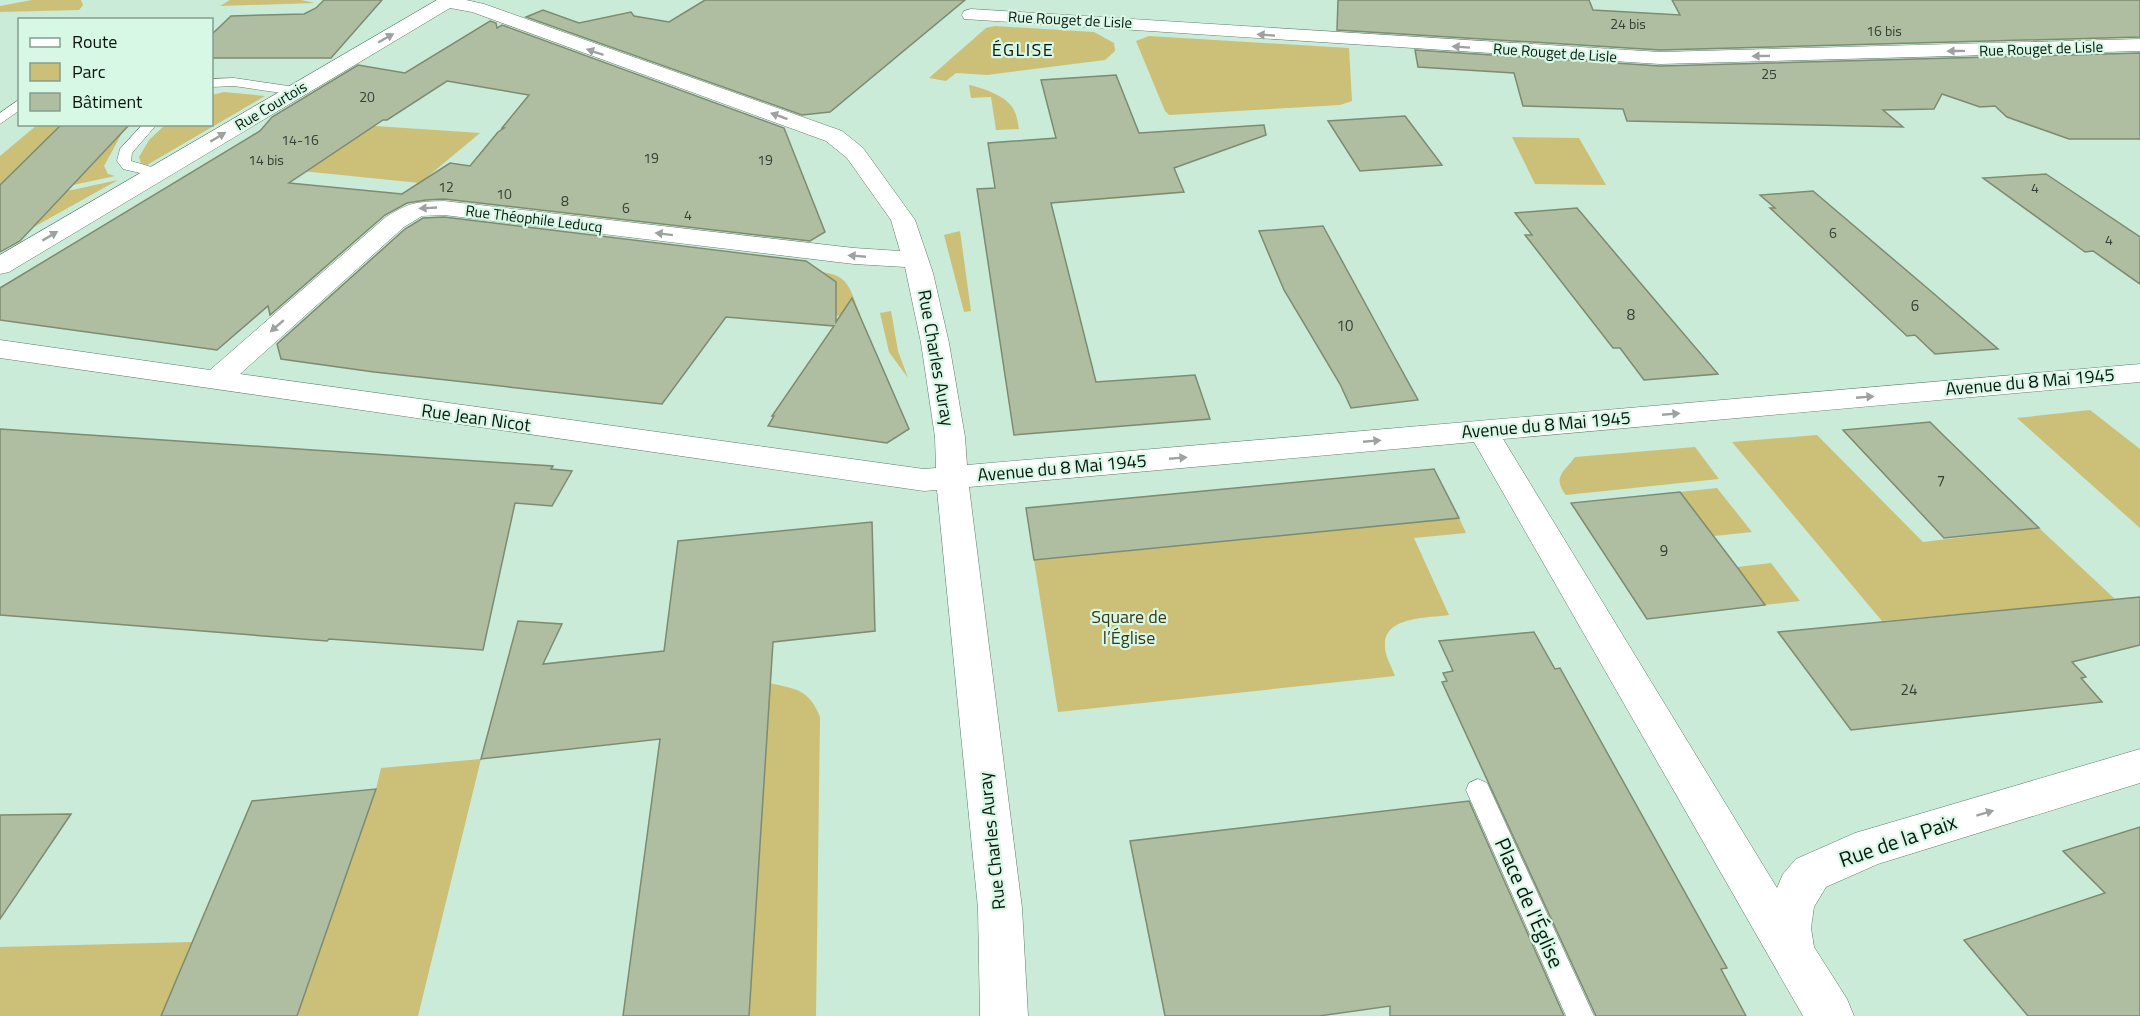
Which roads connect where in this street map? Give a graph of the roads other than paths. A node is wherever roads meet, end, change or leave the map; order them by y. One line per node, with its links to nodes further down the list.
1 (988, 0): 3 (street, Rue Rouget de Lisle, one-way to 1)
2 (449, 1): 5 (street, Rue Courtois, one-way to 2); 10 (street, Rue Charles Auray, one-way to 2)
3 (2140, 45)
4 (213, 83): 5 (lane)
5 (296, 91): 9 (street, Rue Courtois, one-way to 5)
6 (18, 105): 7 (lane)
7 (0, 120)
8 (149, 126): 9 (lane)
9 (157, 173): 11 (street, Rue Courtois, one-way to 9)
10 (916, 261): 14 (street, Rue Théophile Leducq, one-way to 14); 16 (street, Rue Charles Auray)
11 (0, 266)
12 (0, 350): 14 (street, Rue Jean Nicot)
13 (2140, 373): 15 (street, Avenue du 8 Mai 1945, one-way to 13)
14 (215, 381): 16 (street, Rue Jean Nicot)
15 (1483, 431): 16 (street, Avenue du 8 Mai 1945, one-way to 15); 19 (street)
16 (952, 478): 20 (street, Rue Charles Auray)
17 (2140, 766): 19 (street, Rue de la Paix, one-way to 17)
18 (1478, 790): 21 (lane, Place de l'Église)
19 (1792, 954): 22 (street, Rue de la Paix)
20 (1004, 1016)
21 (1580, 1016)
22 (1830, 1016)

